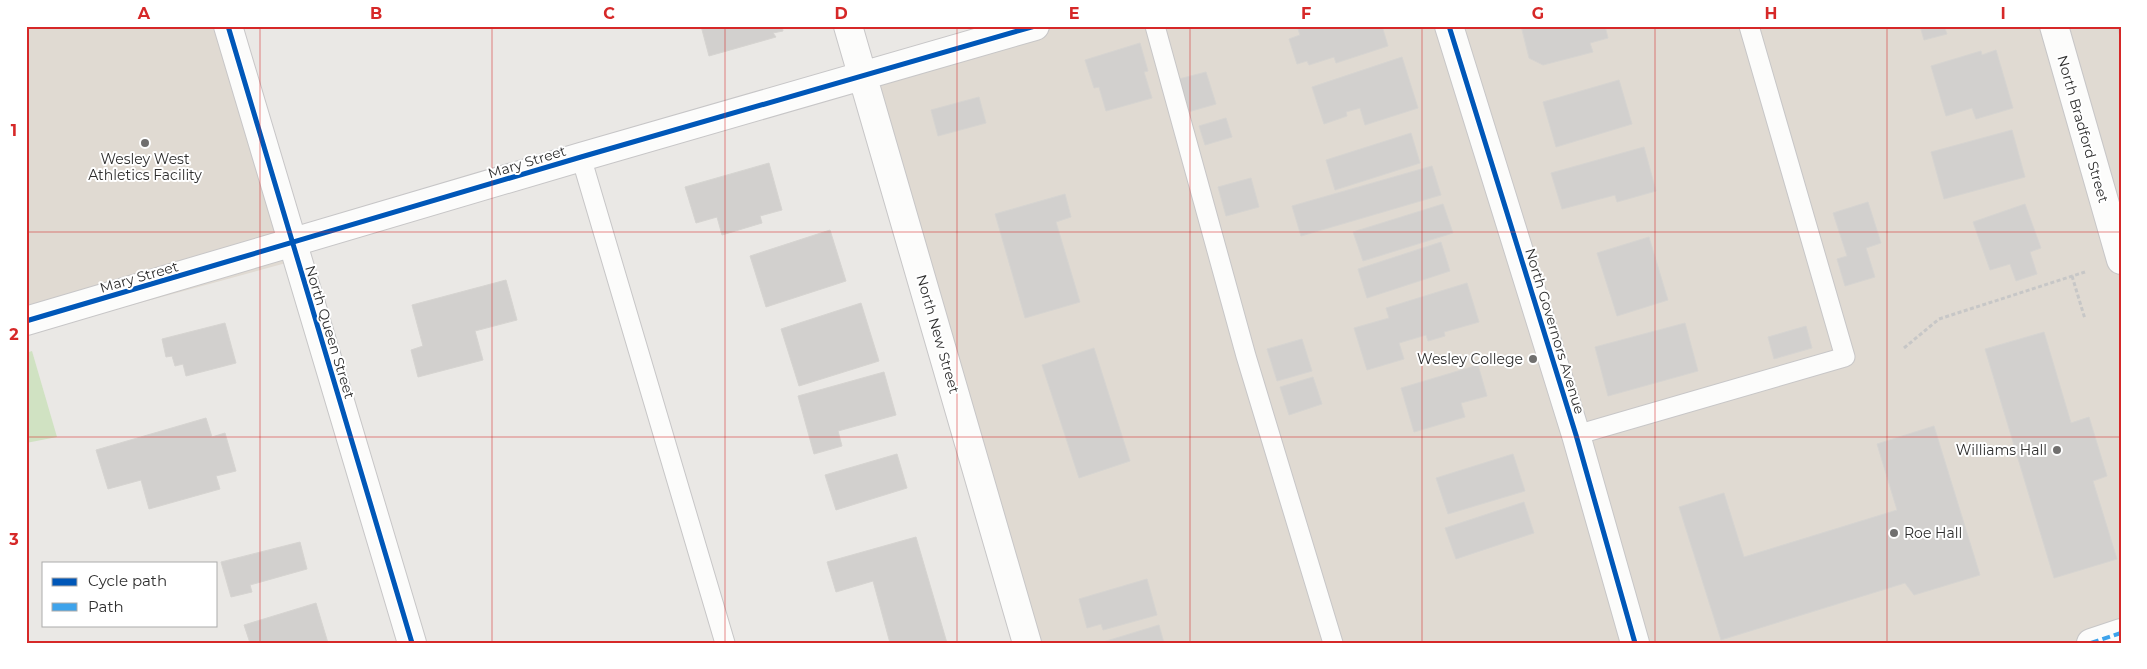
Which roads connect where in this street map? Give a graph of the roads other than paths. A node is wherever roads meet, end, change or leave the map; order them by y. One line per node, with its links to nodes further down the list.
1 (228, 26): 10 (street, North Queen Street)
2 (848, 26): 8 (street, North New Street)
3 (1036, 26): 8 (street, Mary Street)
4 (1155, 26): 18 (lane)
5 (1449, 26): 13 (street, North Governors Avenue)
6 (1749, 26): 13 (lane)
7 (2054, 26): 11 (street, North Bradford Street)
8 (863, 76): 9 (street, Mary Street); 17 (street, North New Street)
9 (581, 157): 10 (street, Mary Street); 16 (lane)
10 (292, 244): 12 (street, Mary Street); 15 (street, North Queen Street)
11 (2121, 260)
12 (26, 321)
13 (1576, 435): 19 (street, North Governors Avenue)
14 (2121, 633): 20 (street)
15 (412, 643)
16 (725, 643)
17 (1027, 643)
18 (1333, 643)
19 (1635, 643)
20 (2091, 643)

